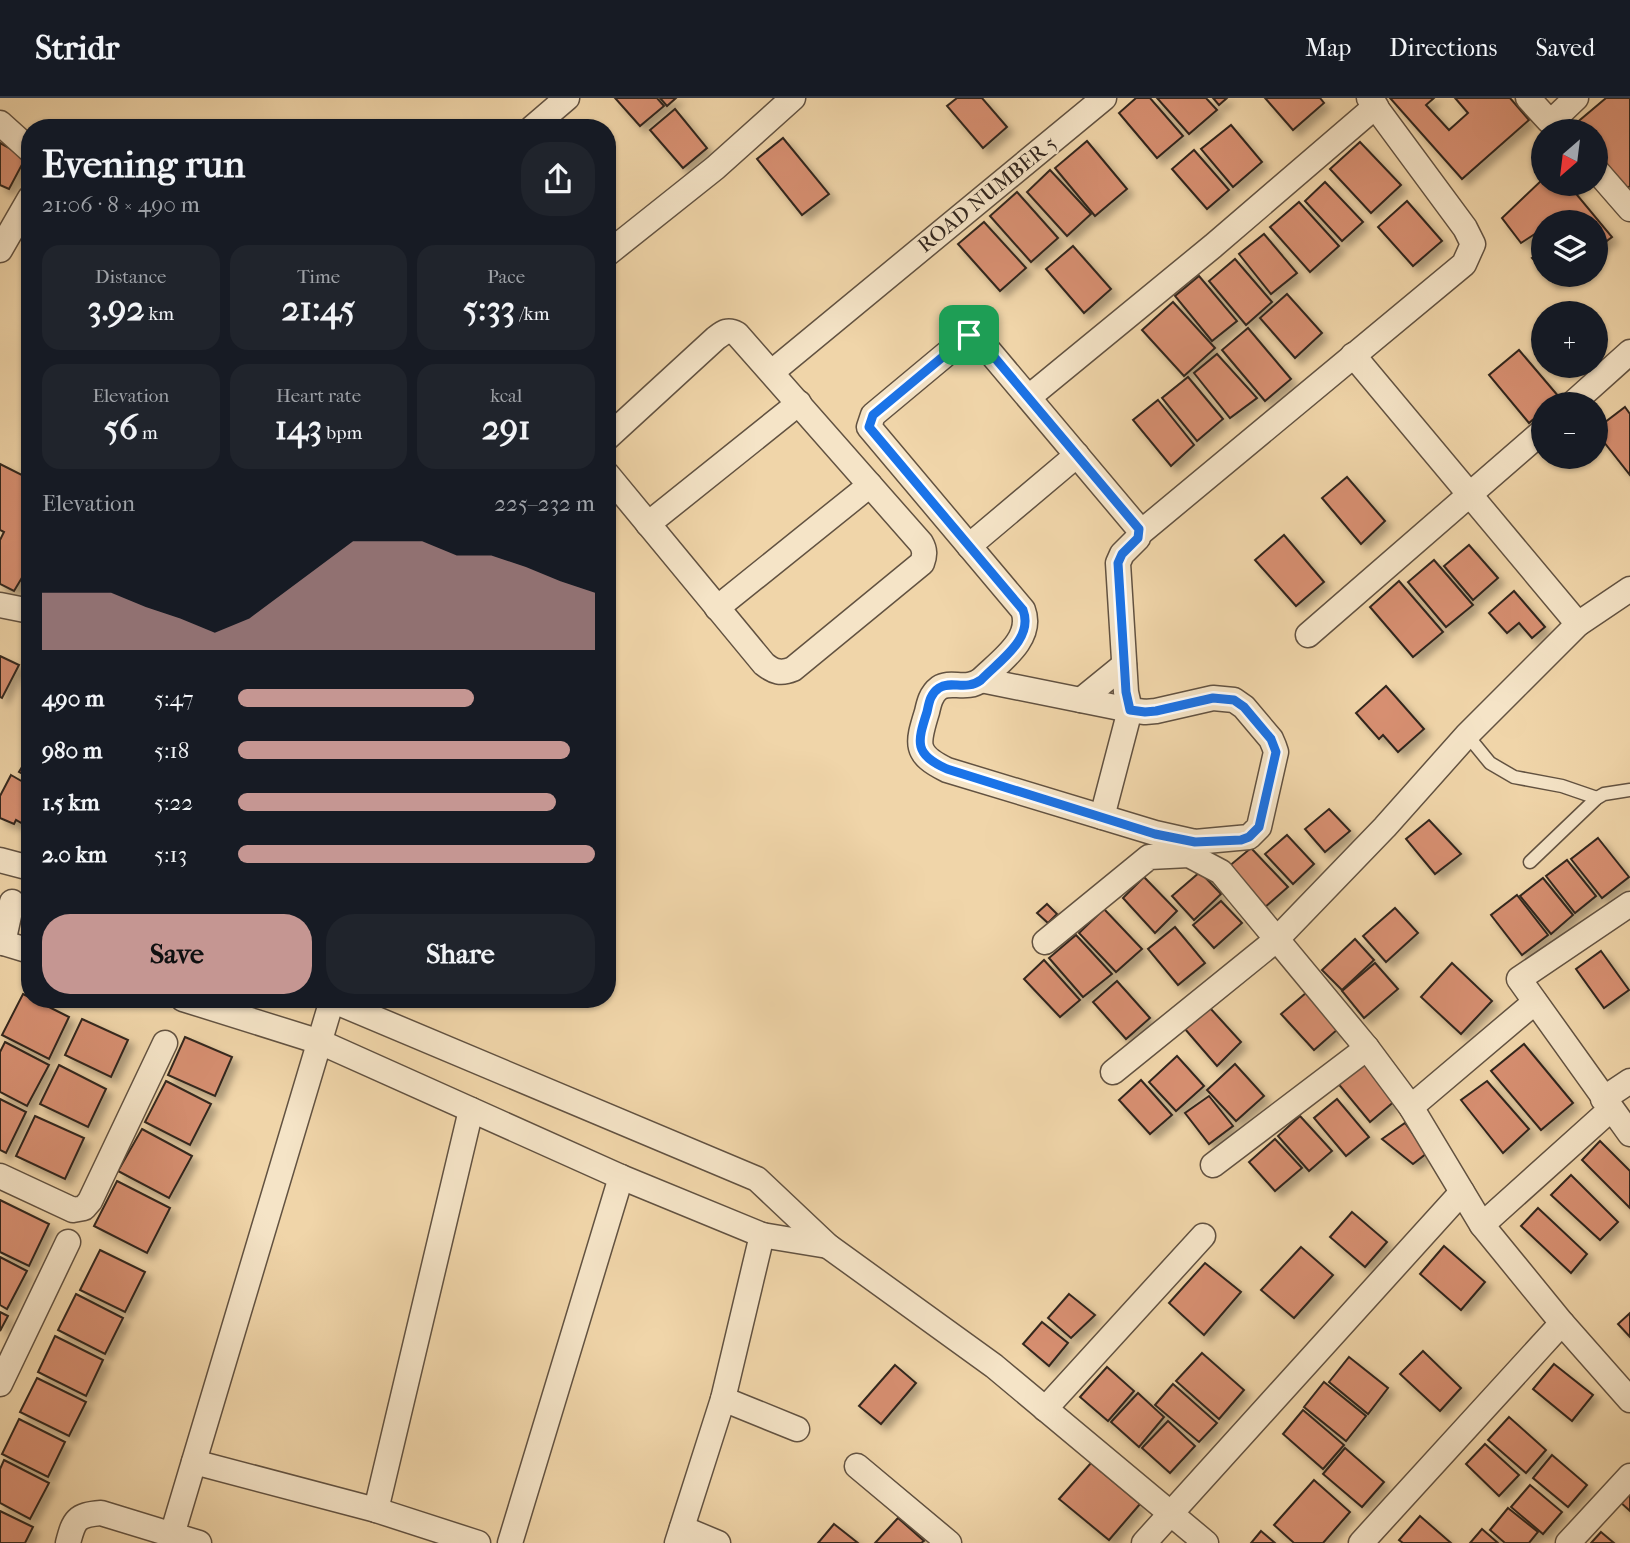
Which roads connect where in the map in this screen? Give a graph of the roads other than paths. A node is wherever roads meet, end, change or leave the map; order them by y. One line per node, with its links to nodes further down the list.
1 (567, 98): 7 (street)
2 (793, 98): 13 (street)
3 (1104, 98): 17 (street, ROAD NUMBER 5)
4 (1528, 98): 5 (street)
5 (1576, 98)
6 (1372, 102): 16 (street); 19 (street)
7 (542, 119)
8 (0, 123): 9 (street)
9 (21, 142)
10 (1608, 182): 11 (street)
11 (1628, 203)
12 (21, 214): 14 (street)
13 (616, 247)
14 (0, 250)
15 (1630, 352): 18 (street)
16 (1353, 355): 26 (street); 28 (street)
17 (772, 372): 20 (street); 21 (street)
18 (1585, 392)
19 (1029, 397): 23 (street); 29 (street)
20 (799, 403): 25 (street); 27 (street)
21 (616, 430)
22 (1531, 442): 26 (street)
23 (1077, 455): 28 (street); 29 (street)
24 (616, 485): 27 (street)
25 (870, 485): 32 (street); 32 (street)
26 (1471, 495): 34 (street); 35 (street)
27 (648, 524): 32 (street)
28 (1140, 533): 36 (street)
29 (969, 546): 37 (street)
30 (1630, 589): 34 (street)
31 (0, 605): 33 (street)
32 (717, 608)
33 (21, 609)
34 (1578, 624): 40 (street)
35 (1308, 635)
36 (1124, 665): 38 (street); 39 (street)
37 (981, 680): 38 (street); 43 (street)
38 (1081, 700): 39 (street)
39 (1130, 710): 43 (street); 44 (street)
40 (1467, 735): 42 (lane); 50 (street)
41 (1630, 790): 42 (lane)
42 (1597, 798): 46 (lane)
43 (1102, 817): 44 (street)
44 (1152, 845): 50 (street); 51 (street)
45 (0, 860): 47 (street)
46 (1530, 862)
47 (21, 866)
48 (14, 903): 52 (street)
49 (1630, 904): 54 (street)
50 (1276, 940): 60 (street); 61 (street)
51 (1045, 942)
52 (1, 943): 53 (street)
53 (21, 949)
54 (1535, 1002): 63 (street); 64 (street)
55 (212, 1008): 58 (street)
56 (329, 1008): 58 (street)
57 (350, 1008): 75 (street)
58 (320, 1042): 65 (street); 82 (street)
59 (165, 1043): 68 (street)
60 (1367, 1048): 64 (street); 67 (street)
61 (1113, 1072)
62 (1630, 1081): 63 (street)
63 (1607, 1104): 66 (street); 71 (street)
64 (1411, 1107): 70 (street)
65 (471, 1110): 69 (street); 85 (street)
66 (1630, 1134)
67 (1213, 1165)
68 (0, 1176)
69 (621, 1177): 72 (street); 93 (street)
70 (1462, 1192): 71 (street); 86 (street)
71 (1482, 1225): 76 (street)
72 (762, 1236): 75 (street); 78 (street)
73 (1203, 1236): 80 (street)
74 (68, 1242): 77 (street)
75 (828, 1246): 80 (street)
76 (1562, 1323): 79 (street); 89 (street)
77 (0, 1384)
78 (723, 1399): 81 (street); 88 (street)
79 (1630, 1400)
80 (1045, 1409): 86 (street)
81 (796, 1429)
82 (194, 1462): 85 (street); 87 (street)
83 (857, 1466): 95 (street)
84 (1630, 1476): 98 (street)
85 (376, 1510): 92 (street)
86 (1172, 1513): 96 (street); 97 (street)
87 (172, 1535): 90 (street); 91 (street)
88 (680, 1535): 94 (street)
89 (1373, 1539)
90 (68, 1543)
91 (199, 1543)
92 (478, 1543)
93 (510, 1543)
94 (718, 1543)
95 (949, 1543)
96 (1144, 1543)
97 (1206, 1543)
98 (1568, 1543)

